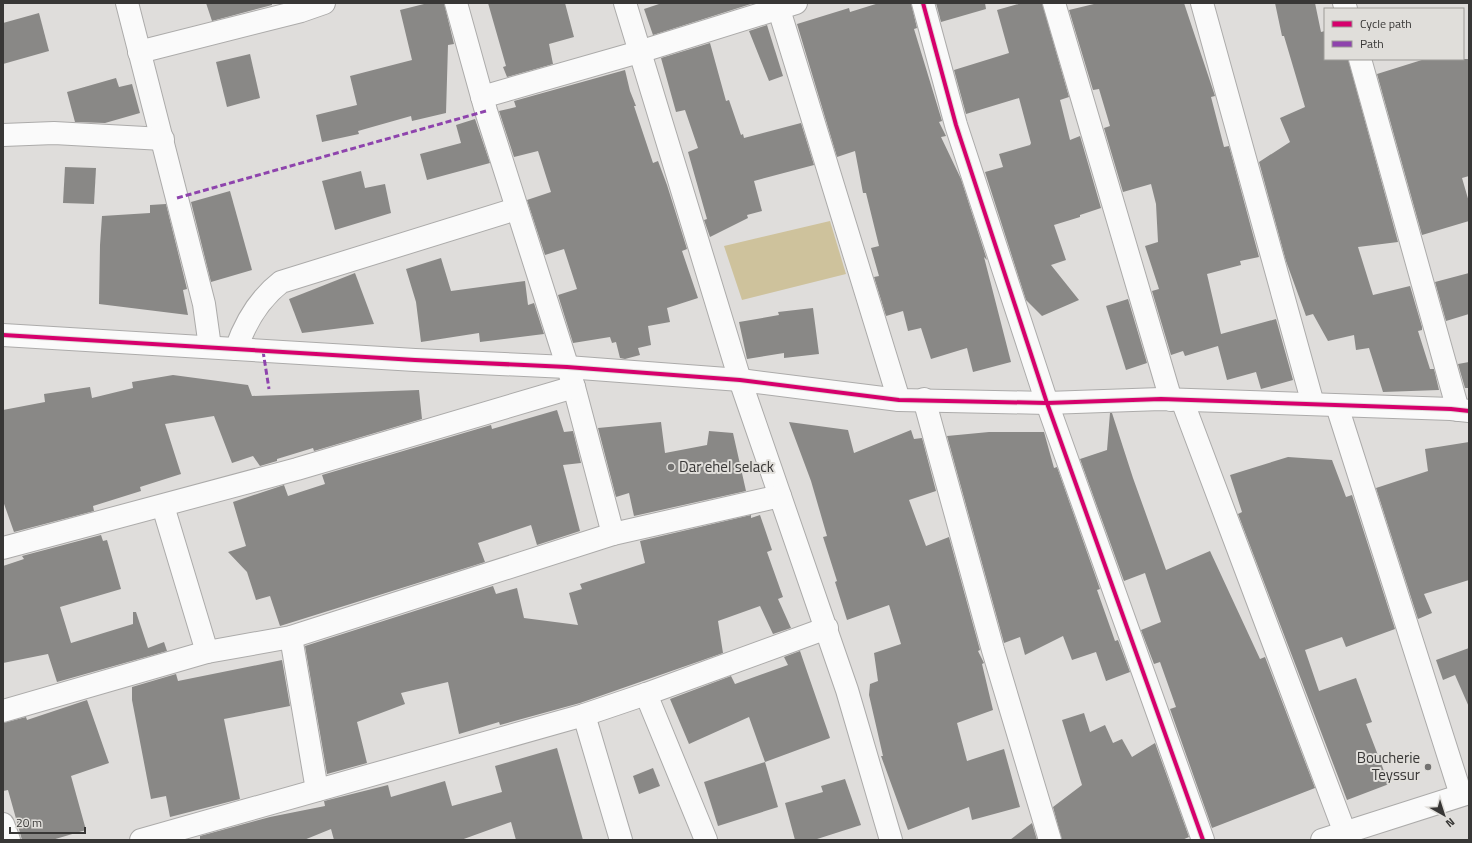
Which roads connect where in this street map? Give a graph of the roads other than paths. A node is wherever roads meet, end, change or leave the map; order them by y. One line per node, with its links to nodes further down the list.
1 (127, 3): 10 (street)
2 (324, 3): 9 (street)
3 (456, 3): 13 (street)
4 (625, 3): 11 (street)
5 (923, 3): 26 (street)
6 (1054, 3): 25 (street)
7 (1202, 3): 27 (street)
8 (784, 5): 11 (street); 24 (street)
9 (299, 7): 10 (street)
10 (139, 52): 15 (street)
11 (639, 52): 13 (street); 21 (street)
12 (1360, 60): 29 (street)
13 (482, 97): 16 (street)
14 (3, 134): 15 (street)
15 (163, 139): 18 (street)
16 (516, 209): 19 (street); 20 (street)
17 (3, 335): 18 (street)
18 (210, 347): 19 (street)
19 (236, 349): 20 (street)
20 (567, 367): 21 (street); 22 (street)
21 (740, 380): 24 (street); 30 (street)
22 (574, 388): 31 (street); 32 (street)
23 (924, 399): 24 (street); 26 (street); 49 (street)
24 (899, 400)
25 (1177, 400): 26 (street); 27 (street); 43 (street)
26 (1047, 403): 50 (street)
27 (1312, 404): 28 (street)
28 (1337, 406): 29 (street); 41 (street)
29 (1463, 410)
30 (780, 496): 32 (street); 34 (street)
31 (163, 506): 33 (street); 36 (street)
32 (613, 534): 35 (street)
33 (4, 543)
34 (827, 628): 37 (street); 48 (street)
35 (290, 637): 36 (street); 40 (street)
36 (207, 652): 38 (street)
37 (646, 694): 39 (street); 47 (street)
38 (3, 710)
39 (584, 715): 40 (street); 46 (street)
40 (317, 790): 45 (street)
41 (1465, 794): 43 (street)
42 (3, 824): 44 (street)
43 (1345, 833): 51 (street)
44 (9, 840)
45 (141, 840)
46 (621, 840)
47 (706, 840)
48 (891, 840)
49 (1050, 840)
50 (1203, 840)
51 (1322, 840)

